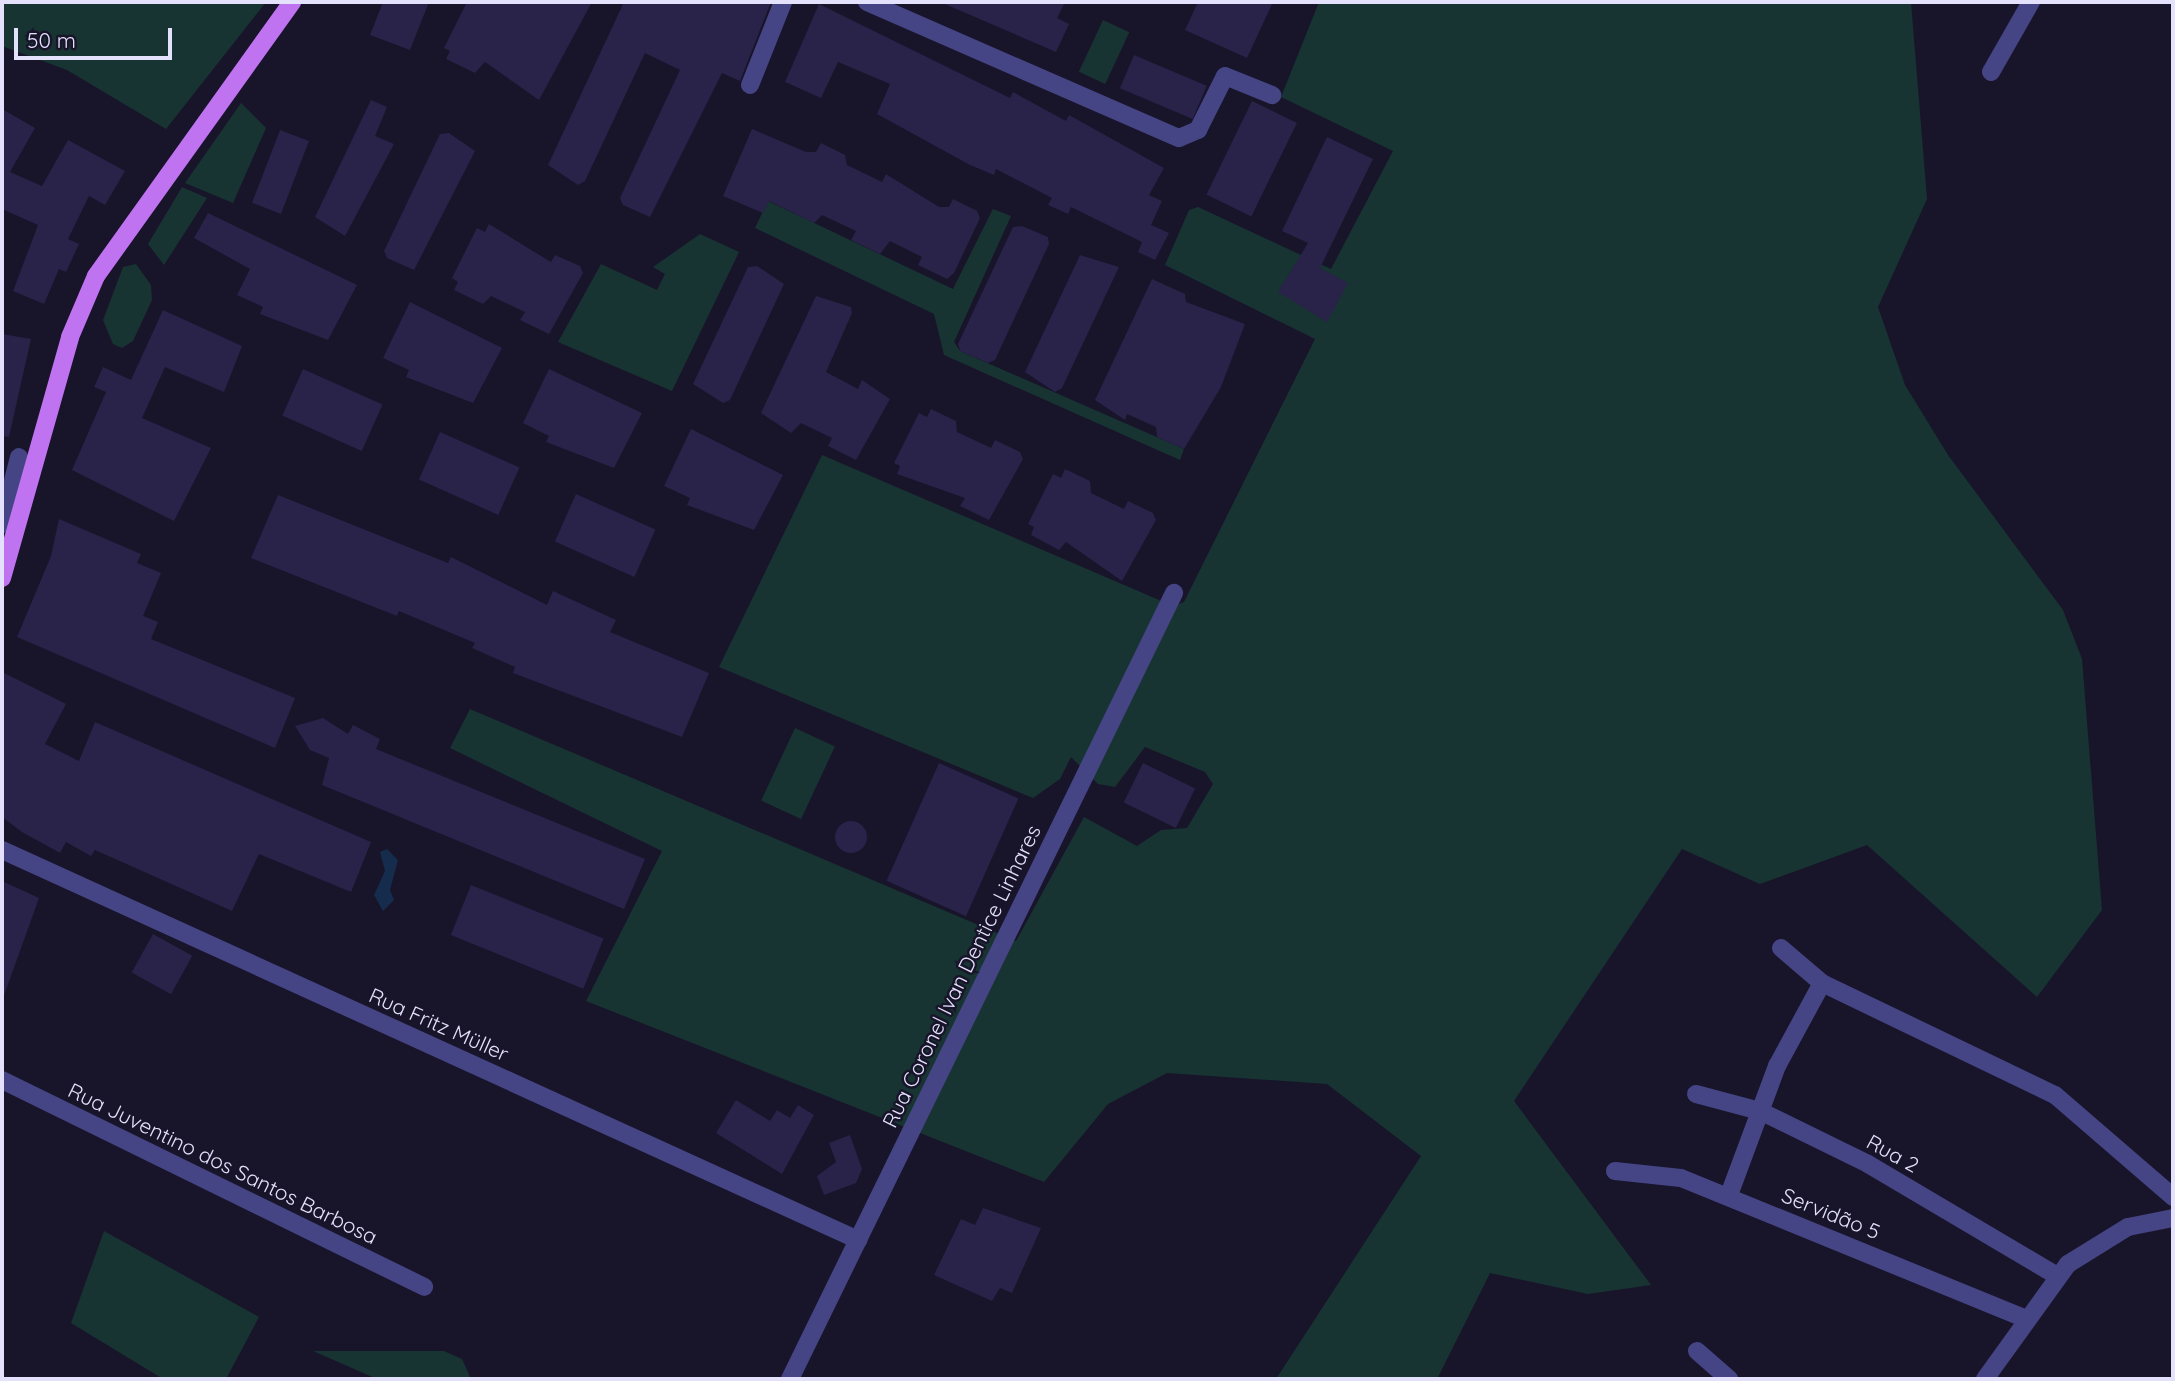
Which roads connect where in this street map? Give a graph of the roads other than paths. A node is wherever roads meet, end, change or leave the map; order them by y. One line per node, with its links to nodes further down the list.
1 (292, 2): 10 (main road)
2 (783, 2): 6 (street)
3 (867, 2): 7 (street)
4 (2031, 2): 5 (street)
5 (1991, 72)
6 (750, 85)
7 (1272, 95)
8 (19, 457): 9 (street)
9 (2, 524)
10 (2, 578)
11 (1174, 593): 22 (street, Rua Coronel Ivan Dentice Linhares)
12 (2, 850): 22 (street, Rua Fritz Müller)
13 (1781, 948): 14 (street)
14 (1822, 983): 17 (street); 20 (street)
15 (2, 1080): 24 (street, Rua Juventino dos Santos Barbosa)
16 (1696, 1094): 17 (street, Rua 2)
17 (1760, 1111): 19 (street); 23 (street, Rua 2)
18 (1615, 1171): 19 (street, Servidão 5)
19 (1729, 1195): 25 (street, Servidão 5)
20 (2173, 1197)
21 (2173, 1218): 23 (street)
22 (858, 1240): 27 (street, Rua Coronel Ivan Dentice Linhares)
23 (2056, 1275): 25 (street)
24 (424, 1287)
25 (2024, 1318): 29 (street)
26 (1698, 1351): 28 (street)
27 (790, 1379)
28 (1729, 1379)
29 (1985, 1379)

